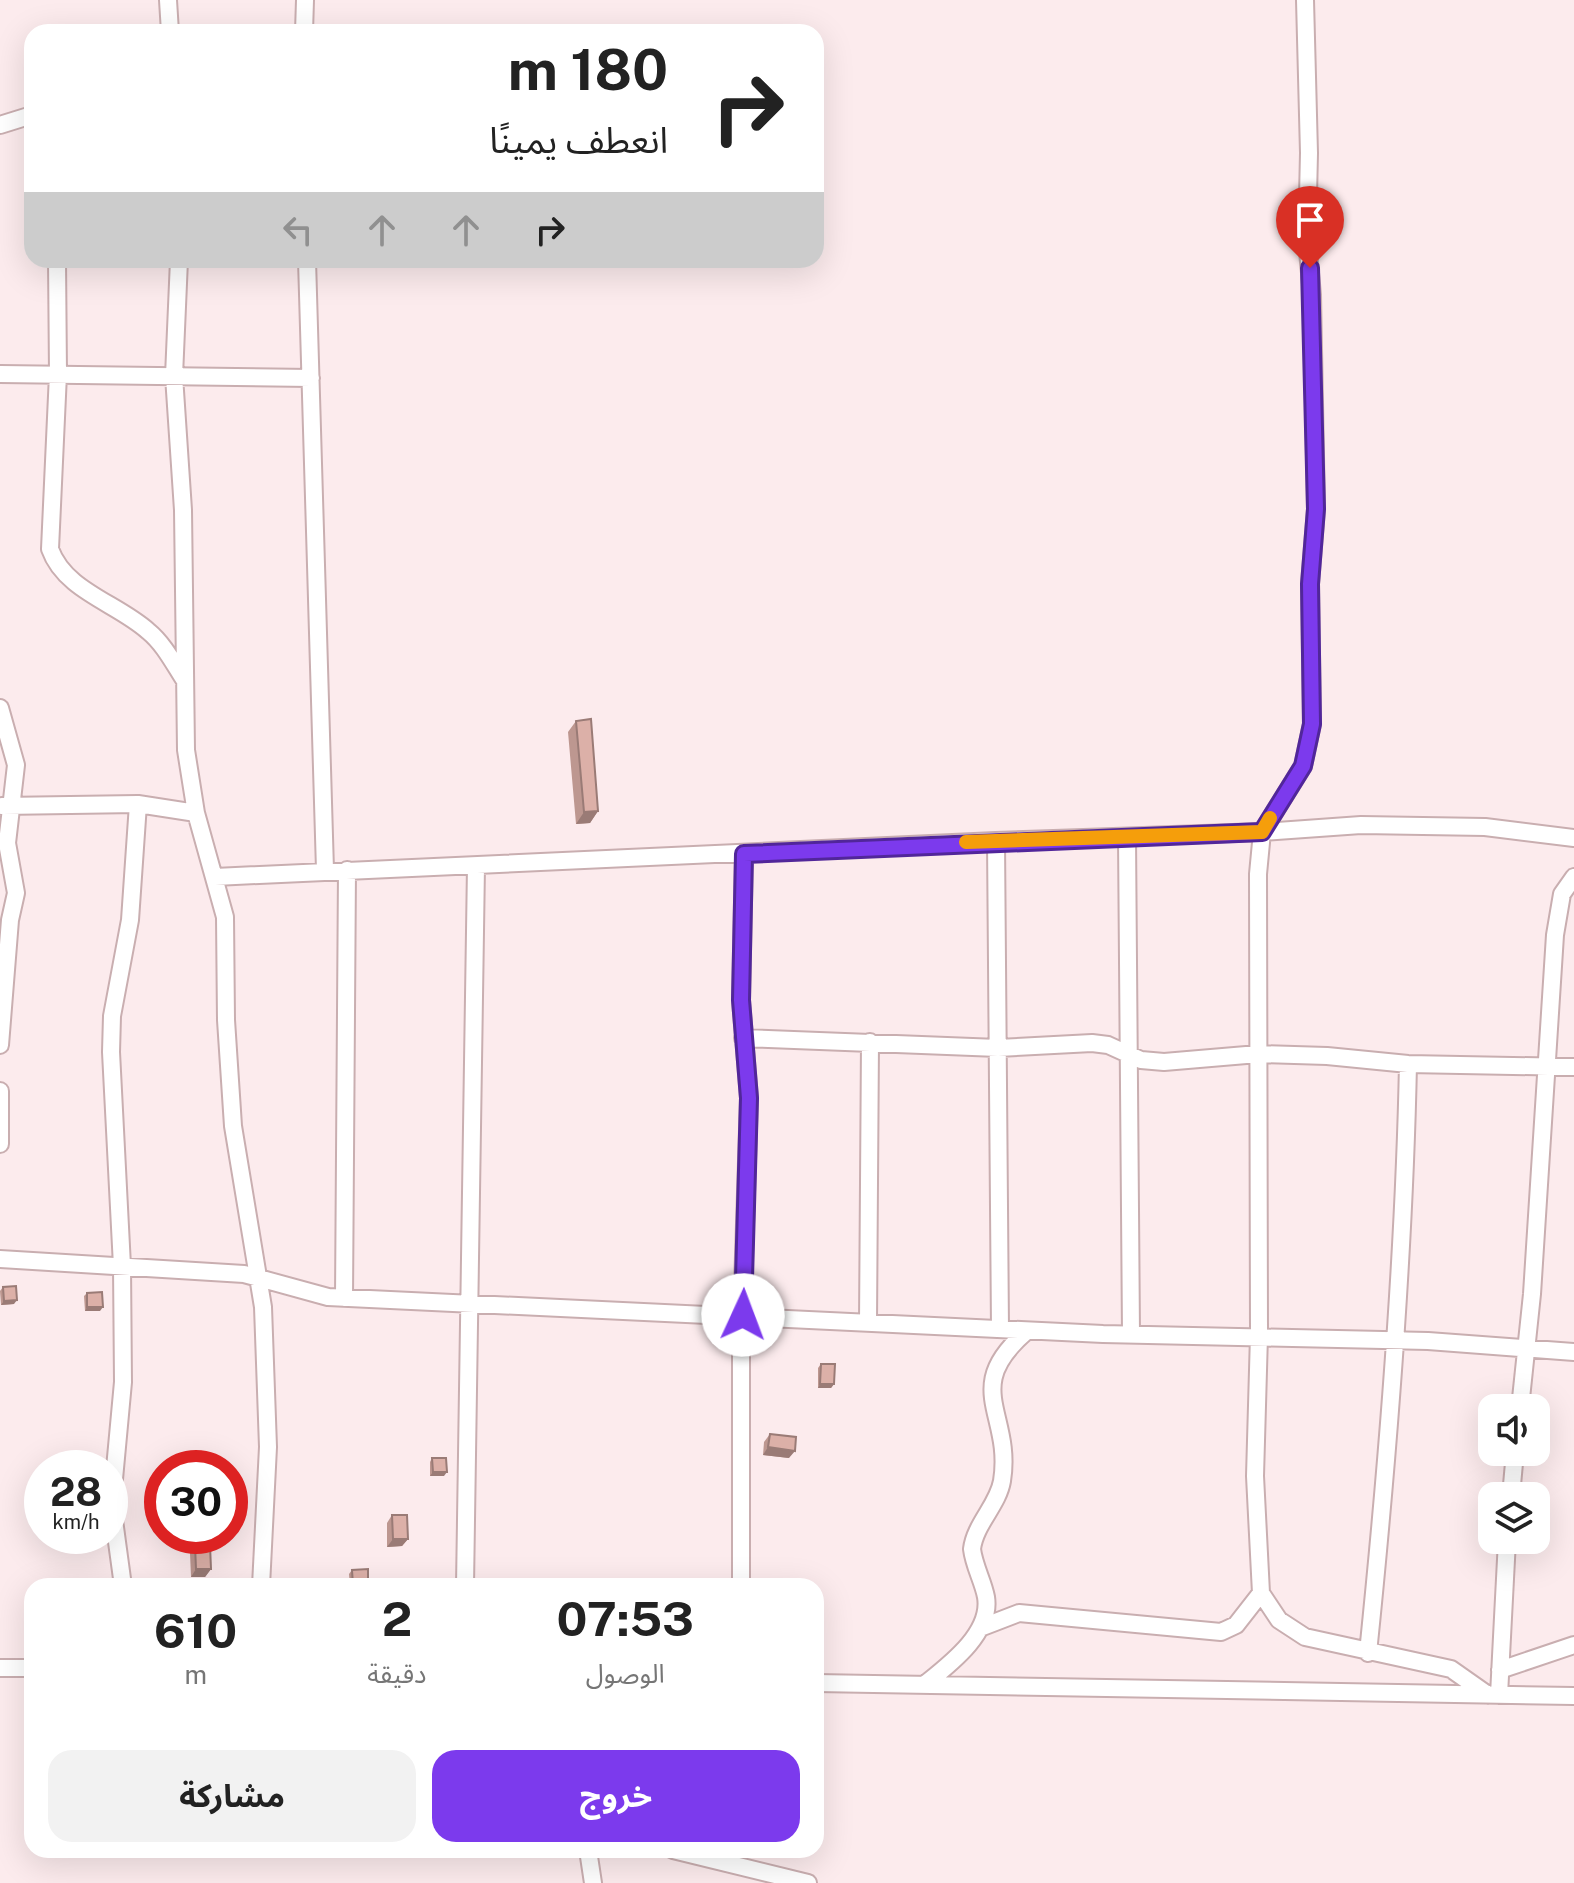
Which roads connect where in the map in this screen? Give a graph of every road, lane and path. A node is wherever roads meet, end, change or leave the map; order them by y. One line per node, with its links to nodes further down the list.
1 (168, 0): 4 (street)
2 (305, 0): 5 (street)
3 (1305, 0): 20 (street)
4 (170, 24)
5 (304, 24)
6 (24, 118): 7 (street)
7 (0, 125)
8 (57, 268): 12 (street)
9 (179, 268): 13 (street)
10 (307, 268): 14 (street)
11 (0, 374): 12 (street)
12 (58, 374): 13 (street); 15 (street)
13 (174, 376): 14 (street); 15 (street)
14 (311, 378): 26 (street)
15 (186, 682): 19 (street)
16 (0, 708): 18 (street)
17 (138, 804): 18 (street); 19 (street); 42 (street)
18 (5, 806): 32 (street)
19 (196, 813): 28 (street)
20 (1262, 832): 21 (street); 22 (street); 35 (street)
21 (1127, 837): 23 (street); 34 (street)
22 (1574, 838)
23 (996, 841): 24 (street); 33 (street)
24 (744, 854): 25 (street); 30 (street)
25 (476, 866): 27 (street); 45 (street)
26 (325, 870): 27 (street); 28 (street)
27 (347, 870): 44 (street)
28 (215, 877): 43 (street)
29 (1574, 877): 37 (street)
30 (743, 1038): 31 (street); 46 (street)
31 (870, 1042): 33 (street); 47 (street)
32 (0, 1045)
33 (998, 1048): 34 (street); 48 (street)
34 (1129, 1054): 35 (street); 50 (street)
35 (1258, 1054): 36 (street); 51 (street)
36 (1408, 1064): 37 (street); 52 (street)
37 (1546, 1067): 38 (street); 53 (street)
38 (1574, 1067)
39 (0, 1091): 40 (street)
40 (0, 1144)
41 (0, 1259): 42 (street)
42 (122, 1266): 43 (street); 57 (street)
43 (260, 1277): 44 (street); 58 (street)
44 (344, 1298): 45 (street)
45 (467, 1302): 46 (street); 59 (street)
46 (743, 1315): 47 (street); 60 (street)
47 (868, 1323): 48 (street)
48 (1000, 1329): 49 (street)
49 (1027, 1331): 50 (street); 62 (street)
50 (1131, 1334): 51 (street)
51 (1259, 1335): 52 (street); 61 (street)
52 (1394, 1340): 53 (street); 64 (street)
53 (1527, 1347): 54 (street); 55 (street)
54 (1574, 1352)
55 (1522, 1394)
56 (1506, 1554): 67 (street)
57 (122, 1578)
58 (261, 1578)
59 (465, 1578)
60 (741, 1578)
61 (1261, 1593): 62 (street); 64 (street)
62 (980, 1628): 69 (street)
63 (1574, 1645): 67 (street)
64 (1368, 1653): 70 (street)
65 (0, 1668): 66 (street)
66 (24, 1668)
67 (1500, 1670): 70 (street)
68 (824, 1683): 69 (street)
69 (924, 1685): 70 (street)
70 (1493, 1695): 71 (street)
71 (1574, 1696)
72 (589, 1858): 74 (street)
73 (706, 1858): 75 (street)
74 (593, 1883)
75 (808, 1883)

